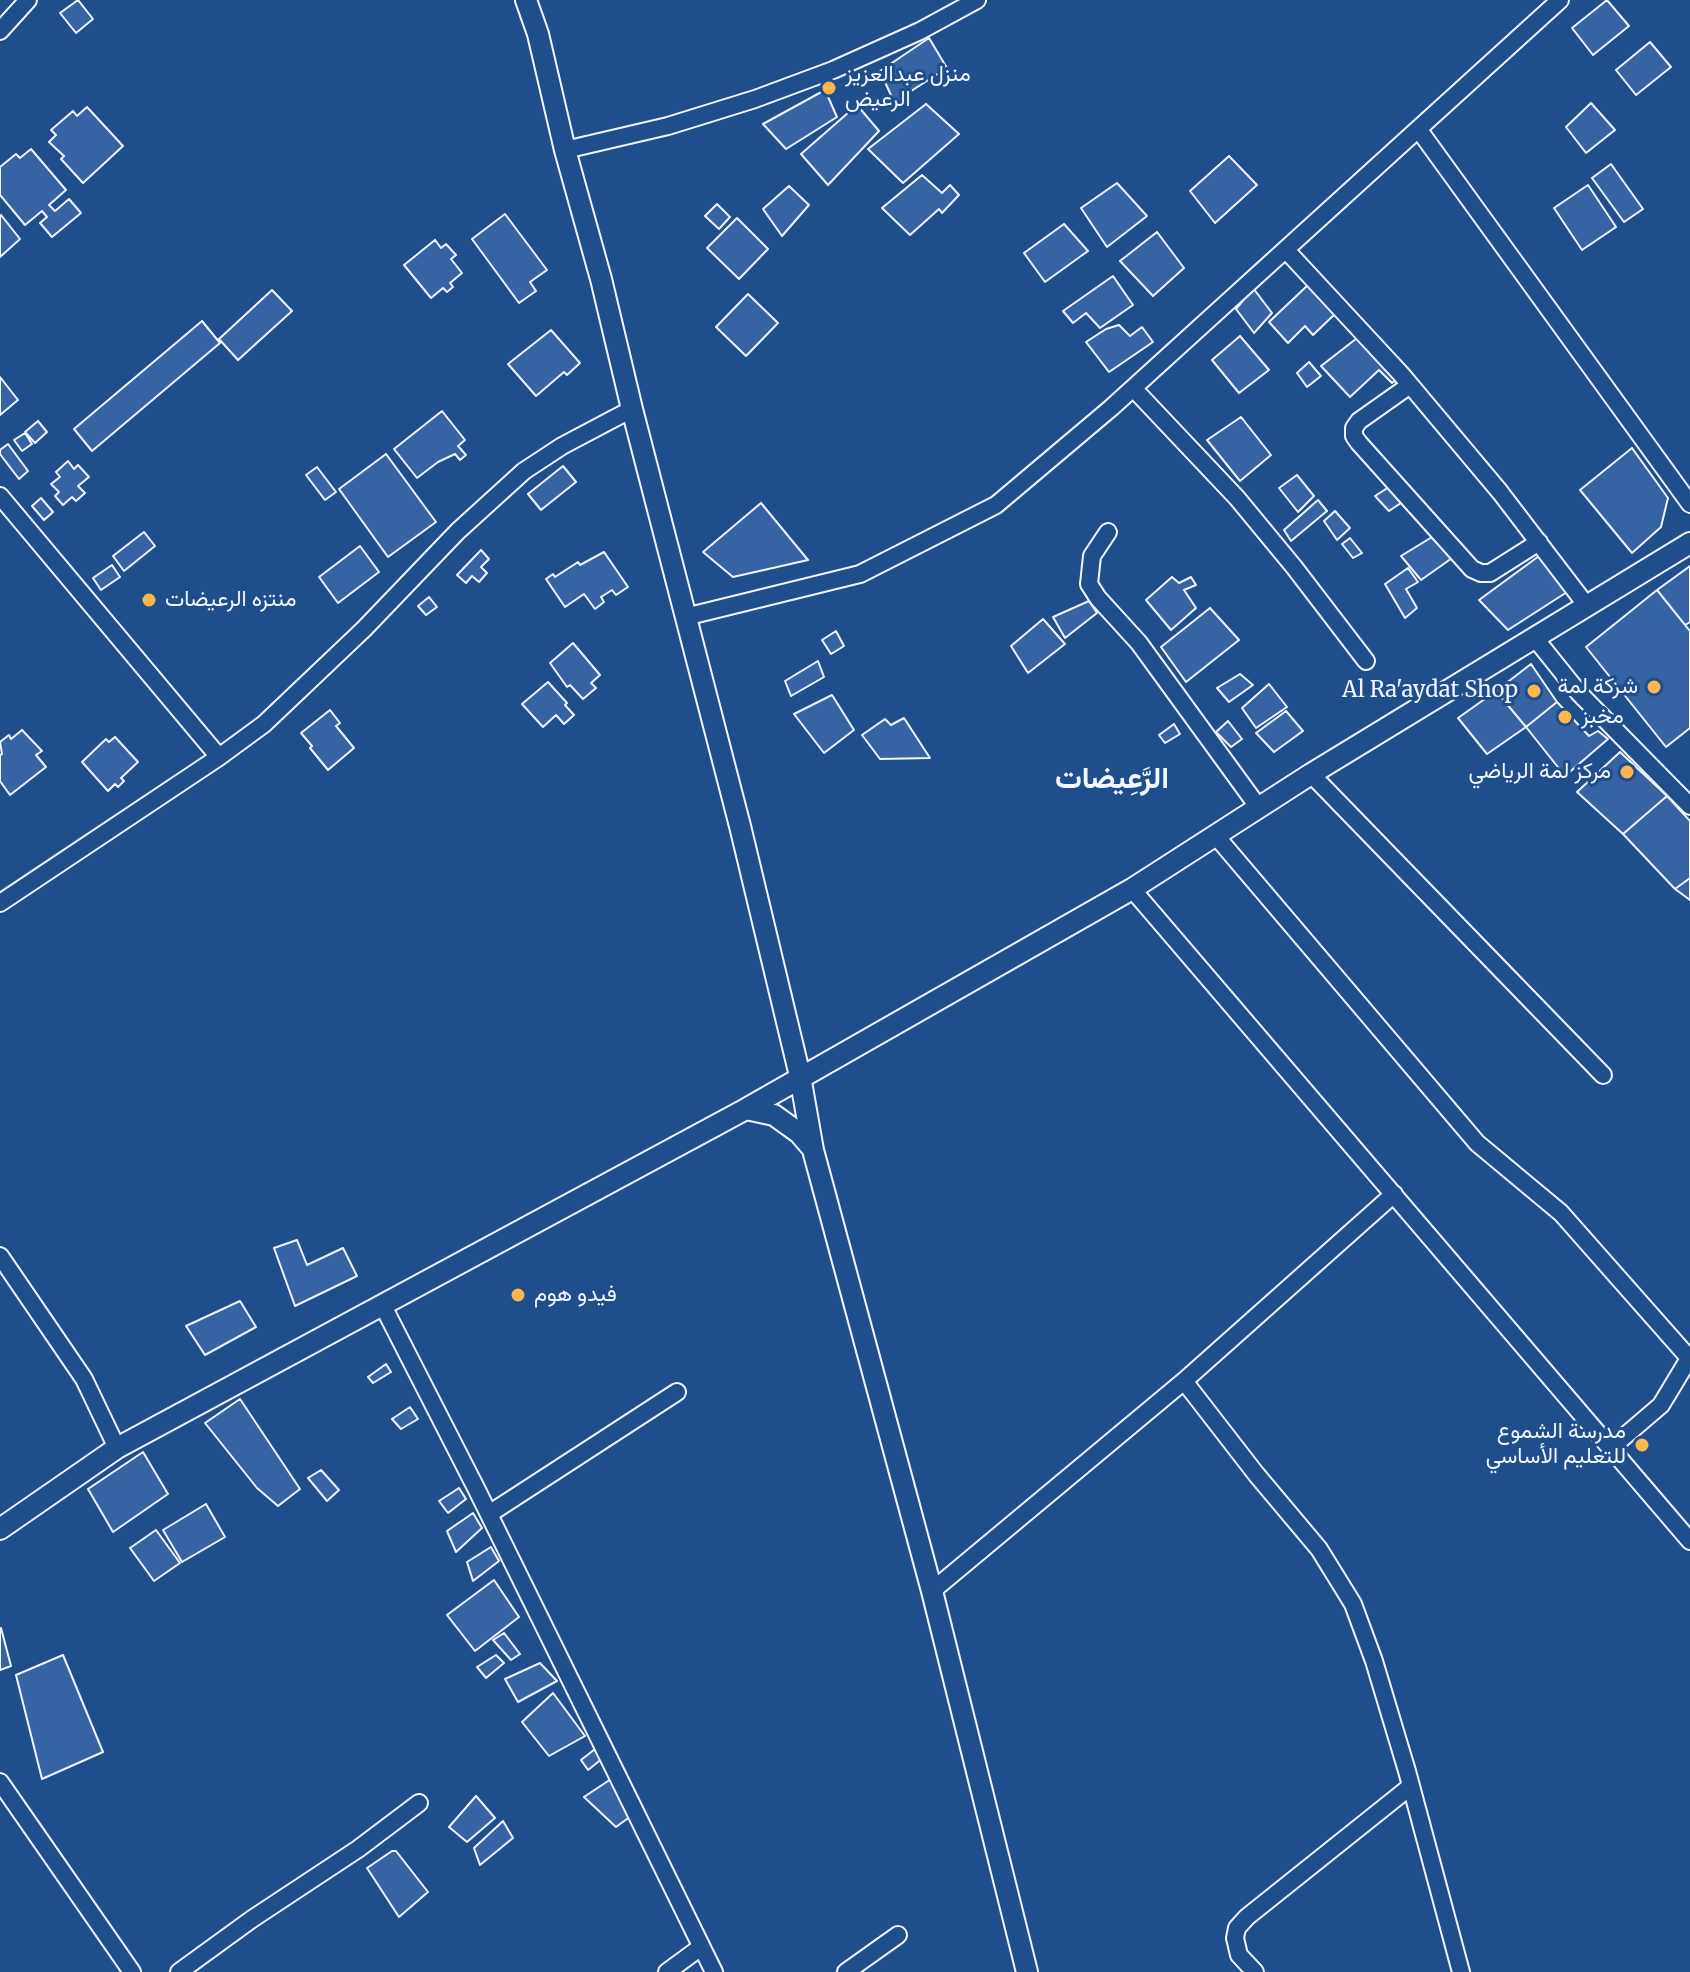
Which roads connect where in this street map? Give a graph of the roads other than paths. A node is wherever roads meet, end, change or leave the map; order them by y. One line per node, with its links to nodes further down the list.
1 (28, 0): 5 (street)
2 (526, 0): 7 (street)
3 (1560, 0): 6 (street)
4 (973, 1): 7 (street)
5 (0, 31)
6 (1419, 130): 8 (street); 13 (street)
7 (565, 150): 11 (street)
8 (1286, 250): 9 (street); 10 (street)
9 (1410, 385): 15 (street); 15 (street)
10 (1133, 388): 18 (street); 20 (street)
11 (632, 409): 18 (street); 21 (street)
12 (0, 496): 21 (street)
13 (1690, 504)
14 (1108, 532): 24 (street)
15 (1539, 542): 17 (street)
16 (1690, 543): 17 (street)
17 (1587, 606): 19 (street)
18 (685, 617): 29 (street)
19 (1534, 637): 22 (street); 23 (street)
20 (1366, 661)
21 (219, 757): 27 (street)
22 (1311, 774): 24 (street); 28 (street)
23 (1690, 806)
24 (1259, 808): 25 (street)
25 (1216, 836): 26 (street); 35 (street)
26 (1132, 889): 29 (street); 32 (street)
27 (0, 903)
28 (1603, 1075)
29 (800, 1076): 30 (street); 31 (street)
30 (746, 1109): 31 (street); 34 (street)
31 (813, 1150): 43 (street)
32 (1394, 1194): 36 (street); 38 (street)
33 (0, 1256): 39 (street)
34 (382, 1304): 39 (street); 40 (street)
35 (1690, 1358): 38 (street)
36 (1184, 1381): 43 (street); 45 (street)
37 (677, 1392): 40 (street)
38 (1612, 1447): 42 (street)
39 (117, 1448): 41 (street)
40 (489, 1514): 49 (street)
41 (0, 1529)
42 (1690, 1541)
43 (932, 1591): 55 (street)
44 (0, 1782): 46 (street)
45 (1411, 1786): 56 (street); 57 (street)
46 (6, 1803): 50 (street)
47 (419, 1803): 51 (street)
48 (898, 1935): 54 (street)
49 (701, 1947): 52 (street); 53 (street)
50 (132, 1972)
51 (179, 1972)
52 (667, 1972)
53 (714, 1972)
54 (846, 1972)
55 (1027, 1972)
56 (1255, 1972)
57 (1461, 1972)

